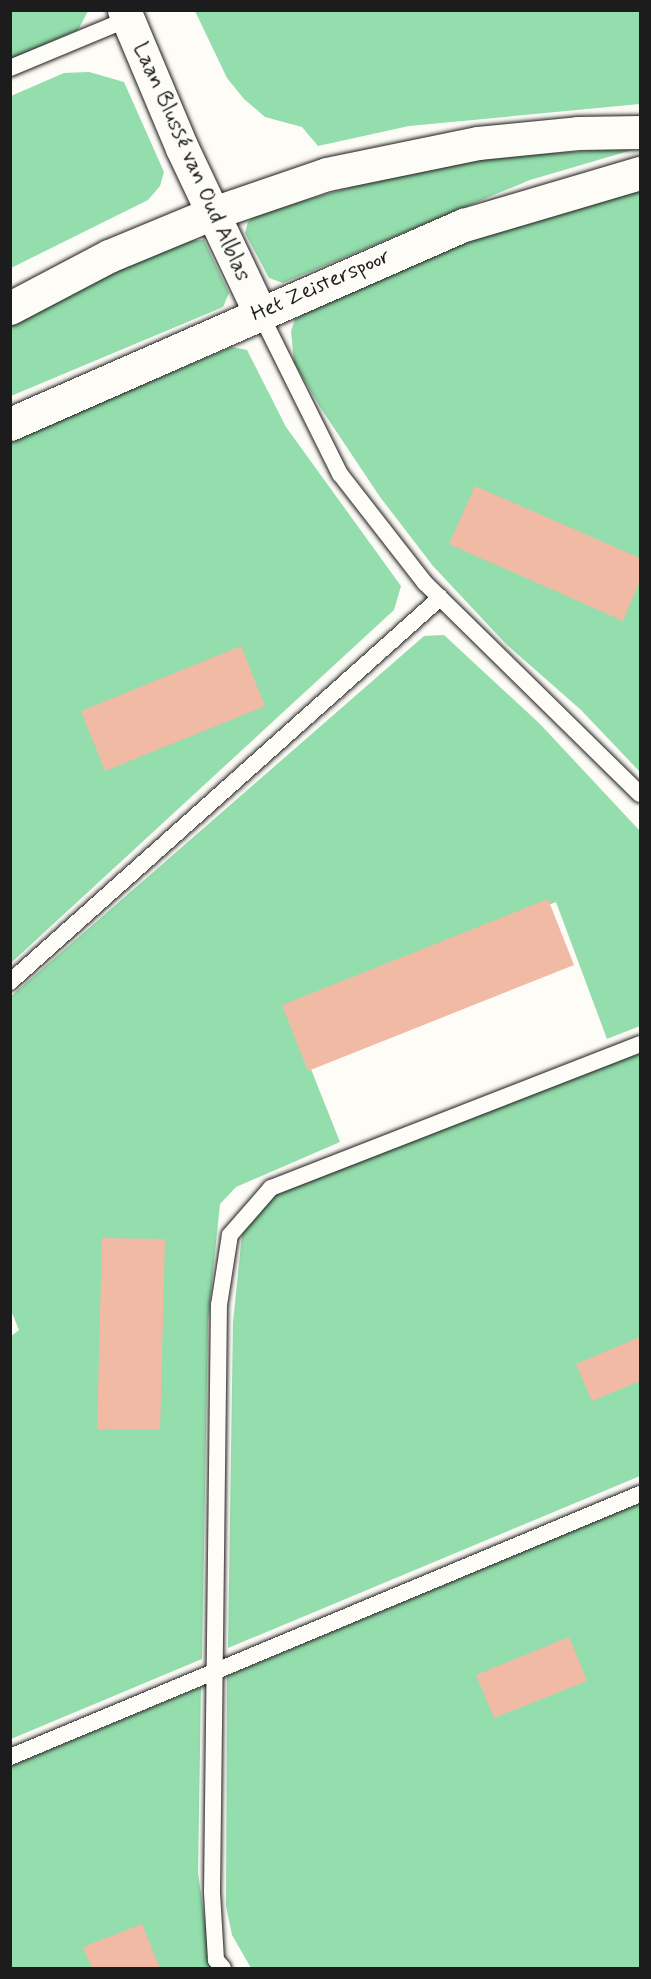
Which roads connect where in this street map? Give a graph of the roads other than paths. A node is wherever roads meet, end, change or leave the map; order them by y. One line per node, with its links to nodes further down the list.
1 (126, 15): 2 (lane); 5 (street, Laan Blussé van Oud Alblas)
2 (10, 68)
3 (640, 132): 5 (street)
4 (640, 173): 7 (street, Het Zeisterspoor)
5 (213, 213): 6 (street); 7 (street, Laan Blussé van Oud Alblas)
6 (10, 309)
7 (260, 313): 8 (street, Het Zeisterspoor); 9 (lane)
8 (10, 424)
9 (440, 598): 10 (lane); 11 (lane)
10 (640, 794)
11 (10, 982)
12 (640, 1044): 14 (lane)
13 (640, 1494): 14 (lane)
14 (214, 1668): 15 (lane); 16 (lane)
15 (10, 1756)
16 (223, 1968)

